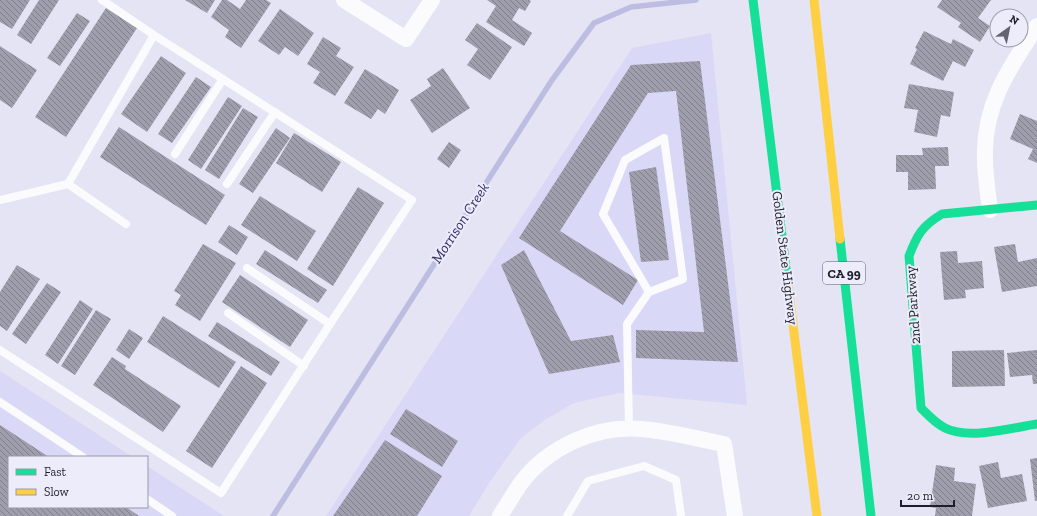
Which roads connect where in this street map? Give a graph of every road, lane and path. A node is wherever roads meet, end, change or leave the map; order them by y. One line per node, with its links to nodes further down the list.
1 (102, 0): 7 (lane)
2 (344, 0): 3 (street)
3 (432, 0)
4 (753, 0): 33 (main road, Golden State Highway)
5 (814, 0): 34 (main road, CA 99)
6 (1037, 26): 15 (street)
7 (154, 35): 8 (lane); 11 (lane)
8 (223, 79): 9 (lane); 10 (lane)
9 (275, 112): 12 (lane); 20 (lane)
10 (175, 154)
11 (68, 184): 13 (lane); 16 (lane)
12 (228, 184)
13 (0, 200)
14 (1037, 205): 15 (main road, 2nd Parkway)
15 (990, 210): 24 (main road, 2nd Parkway)
16 (126, 224)
17 (247, 268): 20 (lane)
18 (649, 292): 18 (lane); 25 (lane)
19 (228, 313): 22 (lane)
20 (330, 324): 22 (lane)
21 (0, 350): 22 (lane)
22 (304, 366)
23 (0, 402): 26 (lane)
24 (1037, 424)
25 (629, 428): 29 (street); 32 (street)
26 (81, 456)
27 (148, 500): 28 (lane)
28 (172, 516)
29 (500, 516)
30 (567, 516): 31 (lane)
31 (681, 516)
32 (735, 516)
33 (817, 516)
34 (871, 516)

